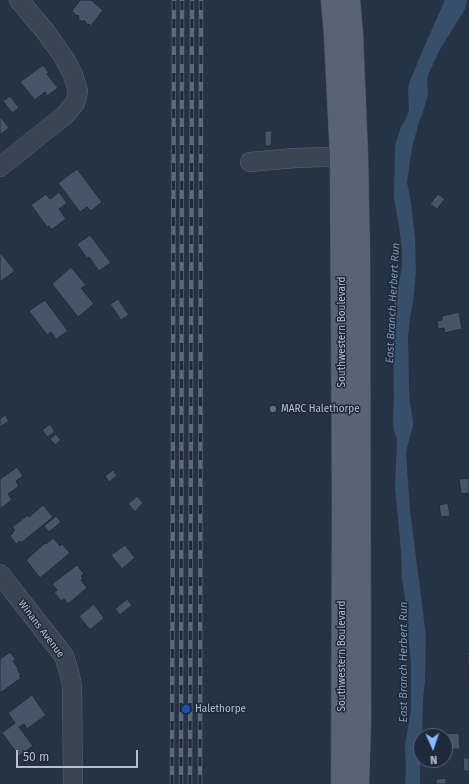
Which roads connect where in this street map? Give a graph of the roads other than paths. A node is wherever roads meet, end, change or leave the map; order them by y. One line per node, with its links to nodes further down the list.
1 (20, 0): 6 (street)
2 (332, 0): 4 (main road, Southwestern Boulevard)
3 (349, 0): 4 (main road, Southwestern Boulevard)
4 (349, 156): 5 (street); 9 (main road, Southwestern Boulevard); 10 (main road, Southwestern Boulevard)
5 (250, 162)
6 (0, 167)
7 (0, 574): 8 (street, Winans Avenue)
8 (73, 784)
9 (342, 784)
10 (358, 784)

